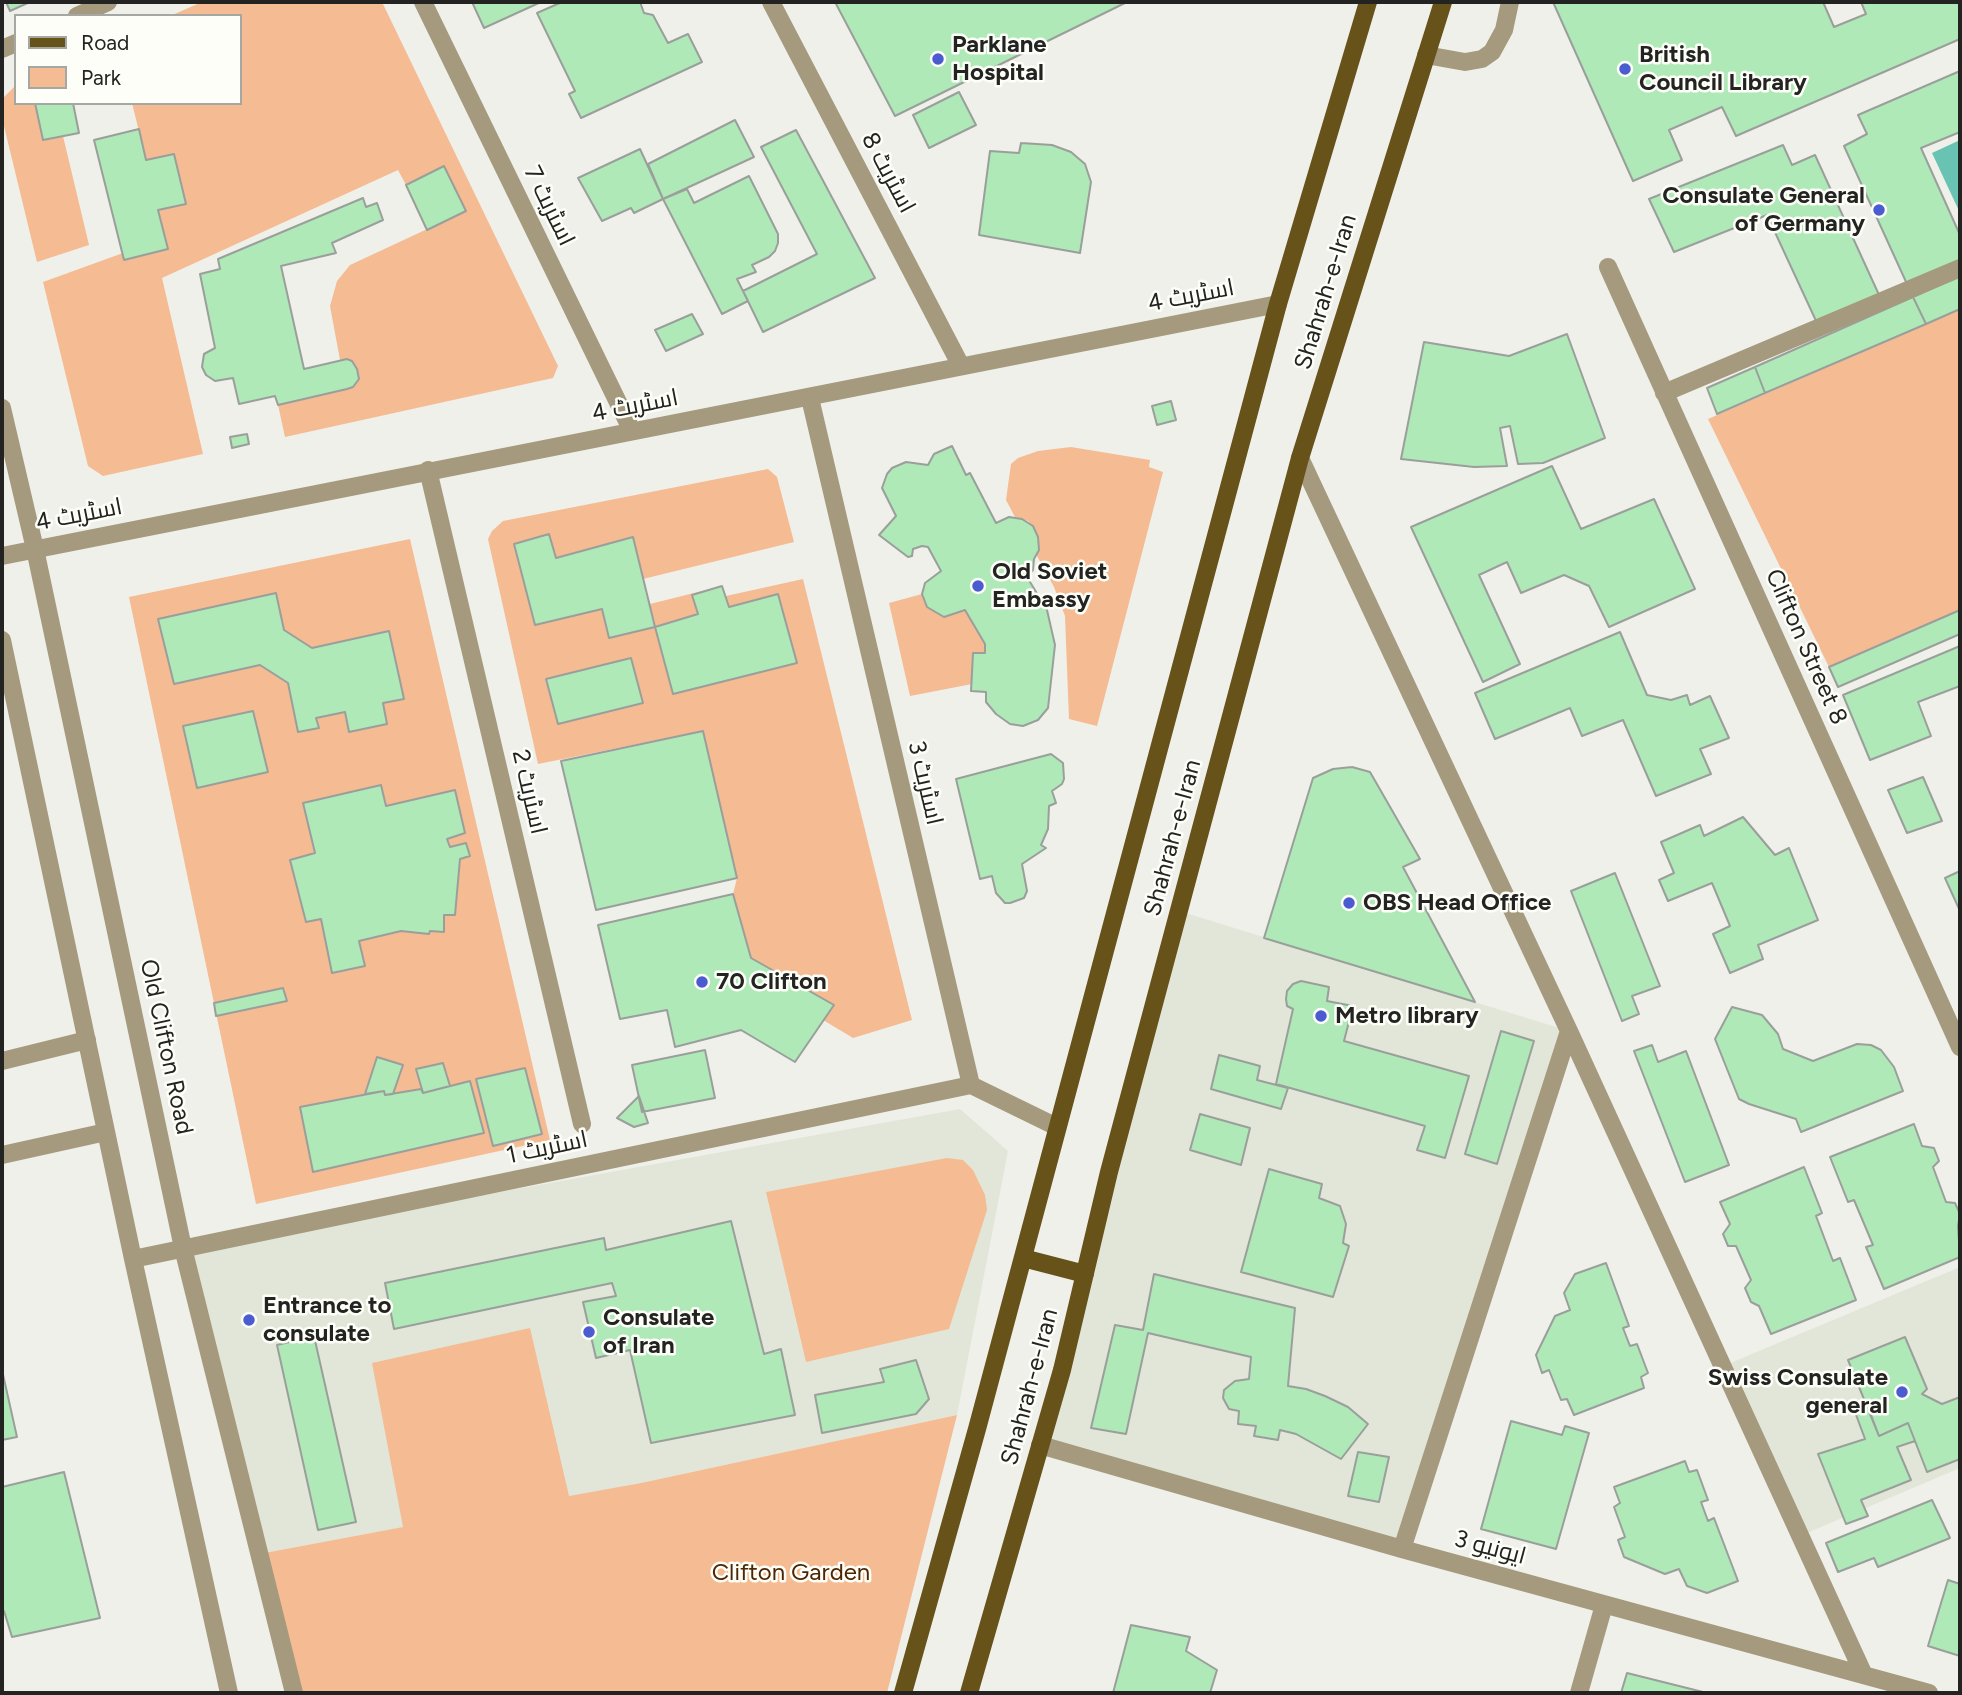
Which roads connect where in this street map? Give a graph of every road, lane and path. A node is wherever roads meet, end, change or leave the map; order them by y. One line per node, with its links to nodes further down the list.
1 (108, 2): 7 (street)
2 (423, 2): 16 (street, اسٹریٹ 7)
3 (771, 2): 12 (street, اسٹریٹ 8)
4 (1443, 2): 8 (main road, Shahrah-e-Iran)
5 (1510, 2): 8 (street)
6 (1363, 5): 11 (main road, Shahrah-e-Iran)
7 (81, 14)
8 (1426, 55): 17 (main road, Shahrah-e-Iran)
9 (1608, 267): 13 (street, Clifton Street 8)
10 (1960, 268): 13 (street)
11 (1278, 304): 12 (street, اسٹریٹ 4); 28 (main road, Shahrah-e-Iran)
12 (961, 366): 14 (street, اسٹریٹ 4)
13 (1664, 393): 24 (street, Clifton Street 8)
14 (810, 398): 16 (street, اسٹریٹ 4); 26 (street, اسٹریٹ 3)
15 (2, 408): 19 (street, Old Clifton Road)
16 (632, 431): 18 (street, اسٹریٹ 4)
17 (1300, 458): 22 (street); 34 (main road, Shahrah-e-Iran)
18 (428, 470): 19 (street, اسٹریٹ 4); 27 (street, اسٹریٹ 2)
19 (35, 549): 20 (street, اسٹریٹ 4); 31 (street, Old Clifton Road)
20 (2, 556)
21 (2, 640): 23 (street)
22 (1569, 1031): 36 (street); 38 (street)
23 (87, 1040): 25 (street); 29 (street)
24 (1960, 1047)
25 (2, 1061)
26 (971, 1086): 28 (street); 31 (street, اسٹریٹ 1)
27 (582, 1124)
28 (1057, 1127): 32 (main road, Shahrah-e-Iran)
29 (106, 1132): 30 (street); 33 (street)
30 (2, 1155)
31 (183, 1248): 33 (street, اسٹریٹ 1); 40 (street, Old Clifton Road)
32 (1023, 1258): 34 (main road); 41 (main road, Shahrah-e-Iran)
33 (133, 1259): 39 (street)
34 (1085, 1274): 35 (main road, Shahrah-e-Iran)
35 (1040, 1446): 36 (street, ایونیو 3); 42 (main road, Shahrah-e-Iran)
36 (1402, 1549): 37 (street, ایونیو 3)
37 (1604, 1605): 38 (street, ایونیو 3); 43 (street)
38 (1864, 1675): 44 (street, ایونیو 3)
39 (229, 1693)
40 (293, 1693)
41 (903, 1693)
42 (969, 1693)
43 (1579, 1693)
44 (1929, 1693)

